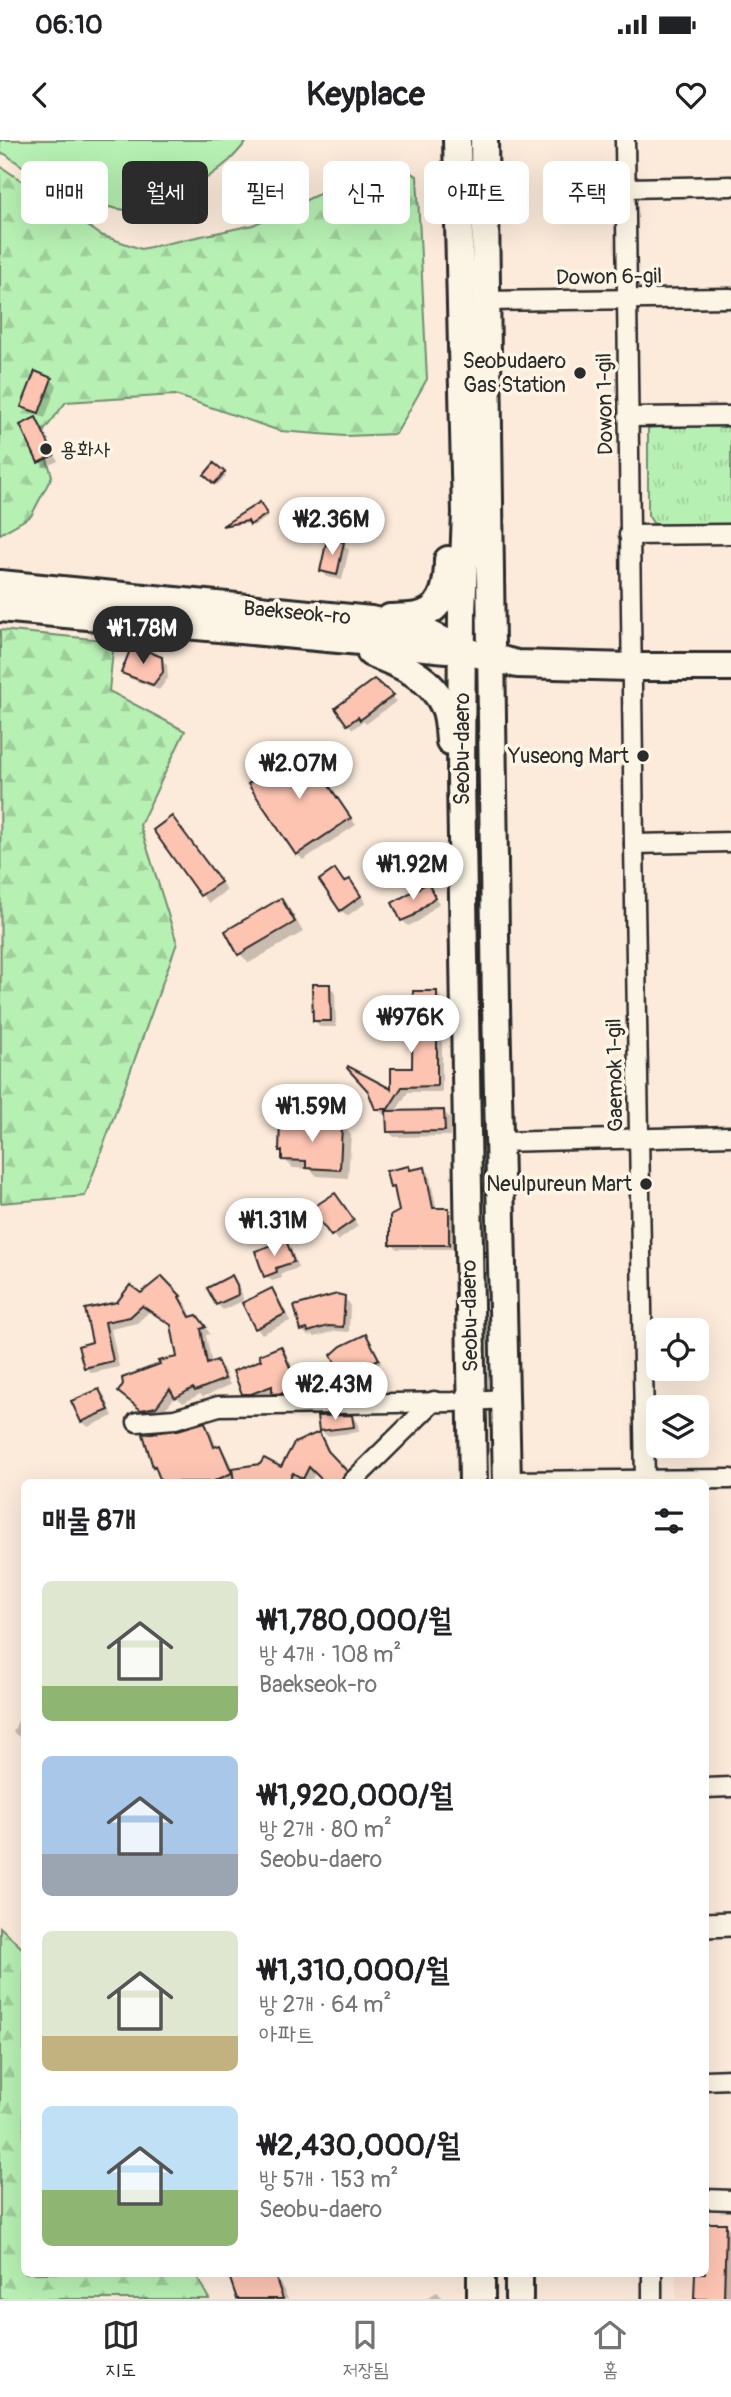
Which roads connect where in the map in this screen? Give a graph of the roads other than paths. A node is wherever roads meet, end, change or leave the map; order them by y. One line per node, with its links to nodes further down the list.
1 (457, 140): 13 (main road, Seobu-daero)
2 (484, 140): 10 (main road, Seobu-daero)
3 (625, 140): 4 (street, Dowon 1-gil)
4 (625, 161)
5 (731, 186): 6 (street)
6 (630, 188)
7 (626, 224): 9 (street, Dowon 1-gil)
8 (731, 298): 9 (street, Dowon 6-gil)
9 (627, 300): 10 (street, Dowon 6-gil); 12 (street, Dowon 1-gil)
10 (487, 301): 21 (main road, Seobu-daero)
11 (731, 416): 12 (street)
12 (628, 417): 15 (street, Dowon 1-gil)
13 (466, 513): 18 (main road); 20 (main road, Seobu-daero)
14 (731, 534): 15 (street)
15 (629, 535): 22 (street, Dowon 1-gil)
16 (0, 584): 18 (main road, Baekseok-ro)
17 (0, 608): 19 (main road, Baekseok-ro)
18 (371, 620): 20 (main road, Baekseok-ro)
19 (340, 641): 20 (main road, Baekseok-ro); 24 (main road)
20 (463, 650): 21 (main road, Baekseok-ro); 24 (main road, Seobu-daero)
21 (493, 659): 22 (main road, Baekseok-ro); 29 (main road, Seobu-daero)
22 (631, 667): 23 (main road, Baekseok-ro); 26 (street, Gaemok 1-gil)
23 (731, 667)
24 (461, 780): 32 (main road, Seobu-daero)
25 (731, 842): 26 (street)
26 (634, 844): 28 (street, Gaemok 1-gil)
27 (731, 1136): 28 (street)
28 (639, 1138): 29 (street); 37 (street, Gaemok 1-gil)
29 (499, 1142): 30 (main road, Seobu-daero)
30 (505, 1399): 32 (street, Seobu-daero); 36 (main road, Seobu-daero)
31 (434, 1401): 32 (street, Seobu-daero); 33 (street, Seobu-daero); 34 (street)
32 (471, 1401): 35 (main road, Seobu-daero)
33 (137, 1422)
34 (355, 1479)
35 (473, 1479)
36 (507, 1479)
37 (645, 1479)
38 (731, 1479): 39 (street)
39 (709, 1480)
40 (731, 1787): 41 (street)
41 (709, 1788)
42 (731, 1924): 43 (street)
43 (709, 1925)
44 (731, 2079): 45 (street)
45 (709, 2080)
46 (709, 2199): 47 (street)
47 (731, 2200)
48 (481, 2277): 51 (main road)
49 (519, 2277): 52 (main road)
50 (652, 2277): 53 (street)
51 (481, 2299)
52 (519, 2299)
53 (652, 2299)

